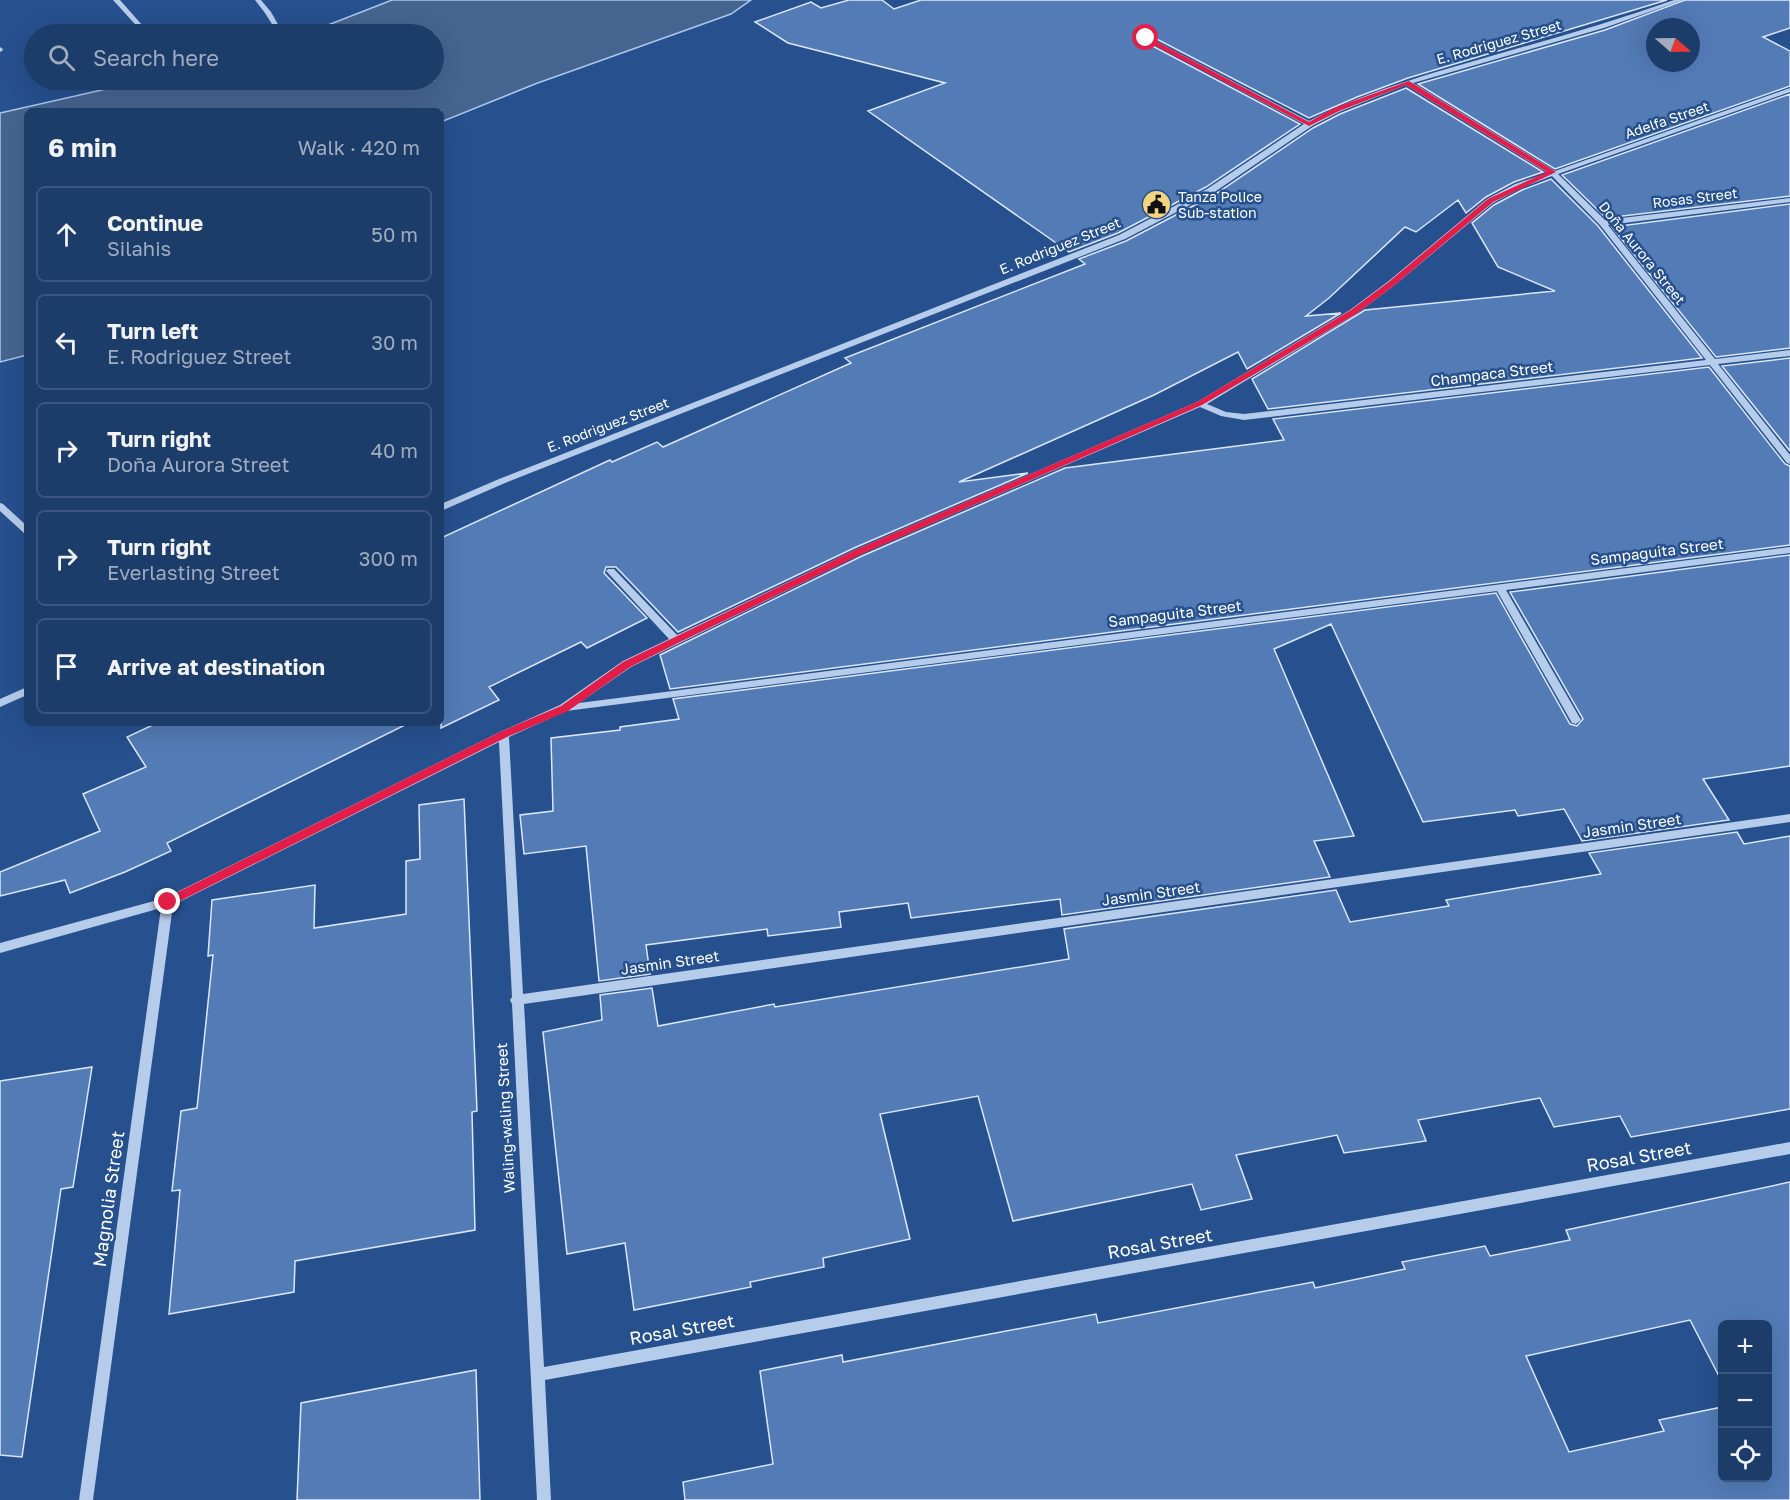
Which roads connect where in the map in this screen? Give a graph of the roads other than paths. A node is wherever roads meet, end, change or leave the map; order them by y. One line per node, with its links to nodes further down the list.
1 (116, 0): 4 (street)
2 (258, 0): 5 (street)
3 (1680, 0): 7 (street, E. Rodriguez Street)
4 (138, 24)
5 (275, 24)
6 (1146, 38): 9 (street)
7 (1407, 82): 9 (street, E. Rodriguez Street); 10 (street, Doña Aurora Street)
8 (1790, 90): 10 (street, Adelfa Street)
9 (1309, 124): 18 (street, E. Rodriguez Street)
10 (1552, 172): 12 (street, Doña Aurora Street); 15 (street, Adelfa Street)
11 (1790, 200): 12 (street, Rosas Street)
12 (1603, 223): 14 (street, Doña Aurora Street)
13 (1790, 353): 14 (street, Champaca Street)
14 (1710, 362): 15 (street, Champaca Street); 16 (street, Doña Aurora Street)
15 (1200, 404): 23 (street, Adelfa Street)
16 (1790, 461)
17 (0, 506): 19 (street)
18 (444, 507)
19 (24, 528)
20 (1790, 550): 22 (street, Sampaguita Street)
21 (611, 570): 23 (street)
22 (1500, 588): 26 (street, Sampaguita Street); 27 (street)
23 (676, 640): 26 (street, Adelfa Street)
24 (24, 692): 25 (street)
25 (0, 703)
26 (564, 708): 28 (street)
27 (1576, 720)
28 (504, 735): 30 (street); 32 (street, Waling-waling Street)
29 (1790, 818): 32 (street, Jasmin Street)
30 (168, 902): 31 (street); 35 (street, Magnolia Street)
31 (0, 948)
32 (516, 1000): 34 (street, Waling-waling Street)
33 (1790, 1148): 34 (street, Rosal Street)
34 (537, 1375): 36 (street, Waling-waling Street)
35 (86, 1500)
36 (544, 1500)

